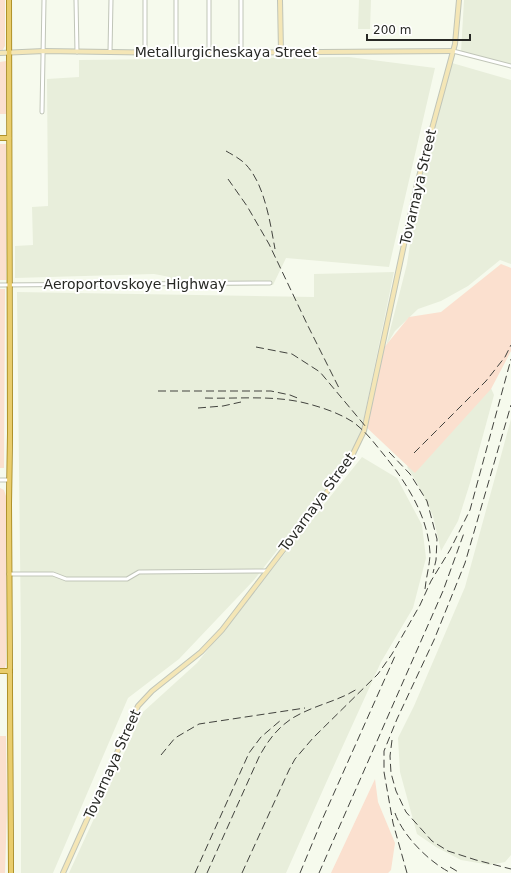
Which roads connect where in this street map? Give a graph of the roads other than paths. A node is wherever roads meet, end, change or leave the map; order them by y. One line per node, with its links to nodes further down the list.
1 (9, 0): 13 (main road)
2 (44, 0): 11 (street)
3 (76, 0): 14 (street)
4 (111, 0): 15 (street)
5 (145, 0): 16 (street)
6 (176, 0): 20 (street)
7 (209, 0): 21 (street)
8 (241, 0): 17 (street)
9 (280, 0): 18 (street)
10 (459, 0): 12 (street, Tovarnaya Street)
11 (44, 51): 13 (street, Metallurgicheskaya Street); 14 (street, Metallurgicheskaya Street); 23 (street)
12 (453, 51): 18 (street, Metallurgicheskaya Street); 22 (street); 31 (street, Tovarnaya Street)
13 (9, 52): 19 (street, Metallurgicheskaya Street); 25 (main road)
14 (76, 52): 15 (street, Metallurgicheskaya Street)
15 (110, 52): 16 (street, Metallurgicheskaya Street)
16 (145, 52): 20 (street, Metallurgicheskaya Street)
17 (241, 52): 18 (street, Metallurgicheskaya Street); 21 (street, Metallurgicheskaya Street)
18 (281, 52)
19 (0, 53)
20 (176, 53): 21 (street, Metallurgicheskaya Street)
21 (209, 53)
22 (511, 66)
23 (42, 112)
24 (0, 138): 25 (main road)
25 (8, 138): 28 (main road)
26 (270, 283): 28 (street, Aeroportovskoye Highway)
27 (0, 285): 28 (street, Aeroportovskoye Highway)
28 (9, 285): 30 (main road)
29 (0, 480): 30 (street)
30 (9, 480): 32 (main road)
31 (267, 571): 32 (street); 36 (street, Tovarnaya Street)
32 (9, 574): 34 (main road)
33 (0, 671): 34 (main road)
34 (10, 671): 35 (main road)
35 (11, 873)
36 (63, 873)

